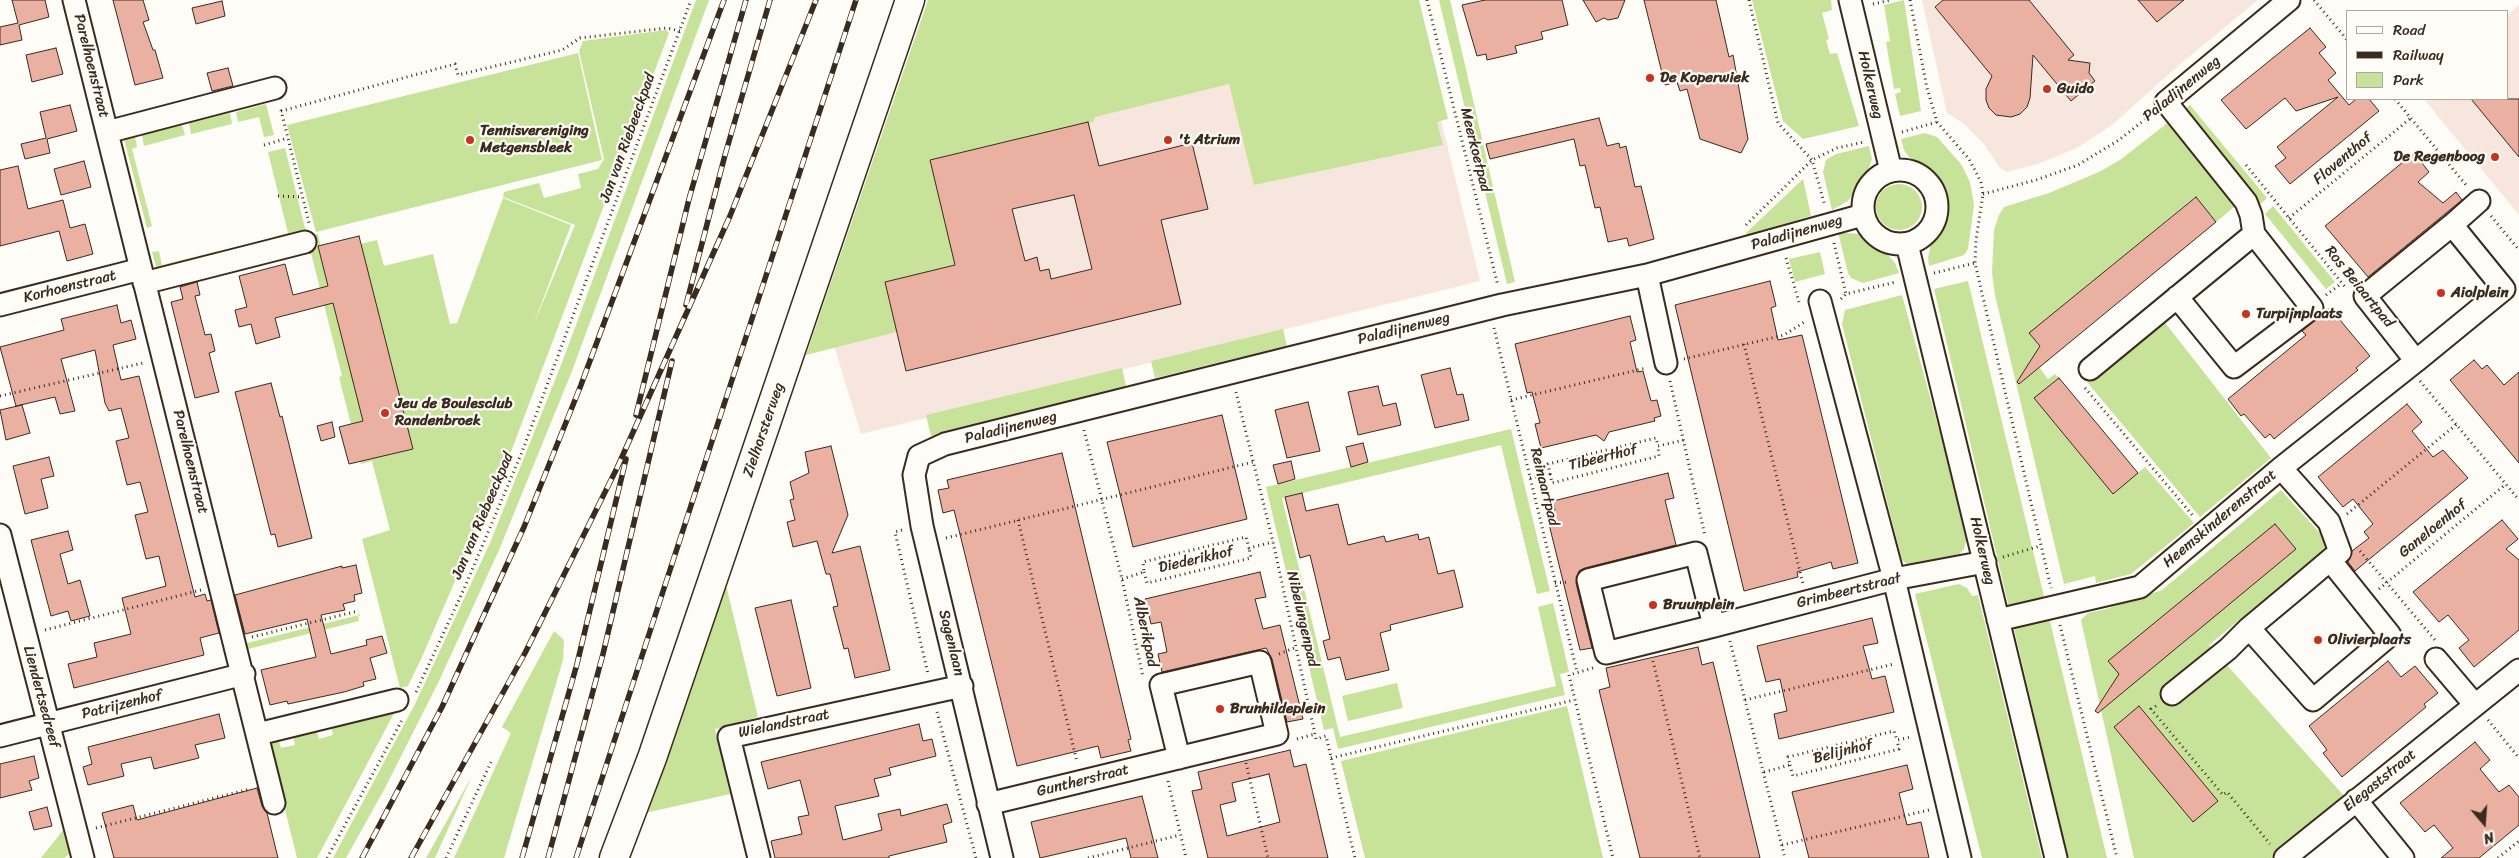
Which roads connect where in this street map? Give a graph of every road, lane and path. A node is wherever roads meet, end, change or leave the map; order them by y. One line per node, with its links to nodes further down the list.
1 (74, 0): 20 (street, Parelhoenstraat)
2 (691, 0): 12 (path, Jan van Riebeeckpad)
3 (910, 0): 132 (main road, Zielhorsterweg)
4 (1427, 0): 46 (path, Meerkoetpad)
5 (1748, 0): 24 (path)
6 (1850, 0): 21 (street, Holkerweg)
7 (1892, 0): 11 (path)
8 (1910, 0): 19 (path)
9 (2289, 0): 16 (street, Paladijnenweg)
10 (2314, 0): 13 (path)
11 (1873, 4)
12 (680, 31): 17 (path); 105 (path, Jan van Riebeeckpad)
13 (2346, 39)
14 (275, 88): 17 (path); 20 (street, Parelhoenstraat)
15 (2396, 100): 18 (path)
16 (2166, 102): 27 (path, Paladijnenweg); 34 (street)
17 (281, 111): 22 (path)
18 (2411, 118): 31 (path); 33 (path, Floventhof)
19 (1937, 122): 21 (path); 27 (path)
20 (107, 132): 42 (street, Parelhoenstraat)
21 (1882, 137): 24 (path); 26 (street, Holkerweg)
22 (288, 138): 23 (path); 29 (path)
23 (264, 145)
24 (1812, 160): 36 (path)
25 (2243, 162): 30 (path, Ros Beiaartpad)
26 (1891, 171): 32 (street); 39 (street)
27 (1983, 194): 75 (path)
28 (278, 196): 29 (path)
29 (303, 196): 37 (path)
30 (2273, 198): 33 (path, Ros Beiaartpad); 34 (path)
31 (2479, 201): 35 (street); 40 (path)
32 (1863, 215): 38 (street, Paladijnenweg); 39 (street)
33 (2290, 218): 43 (path, Ros Beiaartpad)
34 (2252, 224): 44 (street); 44 (street)
35 (2452, 225): 52 (street); 52 (street)
36 (1742, 230)
37 (308, 233): 42 (street)
38 (1780, 237): 41 (street, Paladijnenweg); 47 (path)
39 (1908, 244): 78 (street, Holkerweg)
40 (2519, 250)
41 (1647, 275): 46 (street, Paladijnenweg); 51 (street)
42 (142, 276): 45 (street, Korhoenstraat); 50 (street, Parelhoenstraat)
43 (2347, 290)
44 (2177, 297): 53 (street)
45 (0, 305)
46 (1496, 306): 54 (street, Paladijnenweg); 64 (path, Reinaartpad)
47 (1807, 306): 48 (path); 81 (street)
48 (1805, 322)
49 (1744, 344): 85 (path)
50 (163, 358): 55 (path); 83 (street, Parelhoenstraat)
51 (1666, 363)
52 (2412, 364): 57 (path); 62 (street, Heemskinderenstraat)
53 (2090, 369): 70 (path)
54 (1232, 373): 56 (street, Paladijnenweg); 61 (path, Nibelungenpad)
55 (0, 396)
56 (1079, 410): 59 (street, Paladijnenweg); 66 (path, Alberikpad)
57 (2457, 424): 65 (path); 69 (path)
58 (1684, 440): 60 (path, Tibeerthof)
59 (945, 444): 73 (street, Sagenlaan)
60 (1658, 446): 63 (path, Tibeerthof); 63 (path, Tibeerthof)
61 (1253, 462): 66 (path); 72 (path, Nibelungenpad)
62 (2281, 468): 69 (street); 70 (street, Heemskinderenstraat)
63 (1550, 474): 64 (path, Tibeerthof)
64 (1530, 478): 97 (path, Reinaartpad)
65 (2506, 484): 67 (path); 82 (path, Ganeloenhof)
66 (1102, 499): 68 (path); 80 (path, Alberikpad)
67 (2519, 500)
68 (1018, 520): 73 (path); 119 (path)
69 (2329, 522): 77 (street)
70 (2206, 531): 86 (street, Heemskinderenstraat)
71 (0, 535): 91 (street, Liendertsedreef)
72 (1273, 542): 76 (path, Diederikhof); 113 (path, Nibelungenpad)
73 (926, 543): 101 (street, Sagenlaan)
74 (2355, 545): 82 (path)
75 (2040, 546): 78 (path); 86 (path)
76 (1249, 548): 79 (path, Diederikhof); 79 (path, Diederikhof)
77 (2330, 560): 90 (street); 90 (street)
78 (1985, 562): 81 (street, Grimbeertstraat); 88 (street, Holkerweg)
79 (1144, 572): 80 (path, Diederikhof)
80 (1122, 579): 100 (path, Alberikpad)
81 (1894, 579): 85 (street, Grimbeertstraat); 95 (street)
82 (2386, 582): 84 (path, Ganeloenhof); 94 (path)
83 (221, 585): 91 (path); 92 (street, Parelhoenstraat)
84 (2375, 592)
85 (1808, 601): 89 (street, Grimbeertstraat)
86 (2056, 607): 88 (street, Heemskinderenstraat); 143 (path)
87 (358, 611): 92 (path)
88 (1998, 620): 142 (street, Holkerweg)
89 (1714, 626): 89 (street)
90 (2249, 628): 102 (street)
91 (26, 635): 107 (street, Liendertsedreef)
92 (235, 642): 98 (street, Parelhoenstraat)
93 (1651, 653): 140 (path)
94 (2438, 653): 106 (street)
95 (1912, 660): 104 (path); 108 (street)
96 (2519, 670): 106 (street, Elegaststraat)
97 (1576, 672)
98 (244, 674): 107 (street, Patrijzenhof); 109 (street, Parelhoenstraat)
99 (1569, 675): 103 (path)
100 (1143, 679)
101 (962, 686): 122 (street, Sagenlaan); 133 (street, Wielandstraat)
102 (2172, 694): 128 (path)
103 (1574, 700): 113 (path); 139 (path)
104 (1745, 700)
105 (405, 704): 109 (street); 130 (path, Jan van Riebeeckpad)
106 (2475, 704): 114 (path); 121 (street, Elegaststraat)
107 (48, 724): 110 (street, Patrijzenhof); 124 (street, Liendertsedreef)
108 (1928, 732): 111 (path); 123 (street)
109 (258, 734): 120 (street, Parelhoenstraat)
110 (0, 736)
111 (1897, 740): 117 (path, Belijnhof); 117 (path, Belijnhof)
112 (1241, 743): 116 (street); 116 (street); 137 (path)
113 (1331, 758): 138 (path, Nibelungenpad)
114 (2519, 758)
115 (492, 760): 131 (path)
116 (1171, 760): 119 (street, Guntherstraat); 125 (path)
117 (1790, 765): 118 (path, Belijnhof)
118 (1764, 772)
119 (1082, 781): 122 (street, Guntherstraat)
120 (272, 793): 124 (path)
121 (2356, 800): 128 (street, Elegaststraat); 144 (street)
122 (988, 804): 134 (street, Sagenlaan)
123 (1947, 806): 127 (path); 141 (street)
124 (77, 833): 129 (street, Liendertsedreef)
125 (1180, 835): 135 (path); 136 (path)
126 (2519, 841): 145 (path)
127 (1782, 845)
128 (2281, 854)
129 (83, 858)
130 (327, 858)
131 (446, 858)
132 (614, 858)
133 (759, 858)
134 (999, 858)
135 (1088, 858)
136 (1186, 858)
137 (1268, 858)
138 (1354, 858)
139 (1613, 858)
140 (1700, 858)
141 (1960, 858)
142 (2056, 858)
143 (2117, 858)
144 (2403, 858)
145 (2498, 858)

